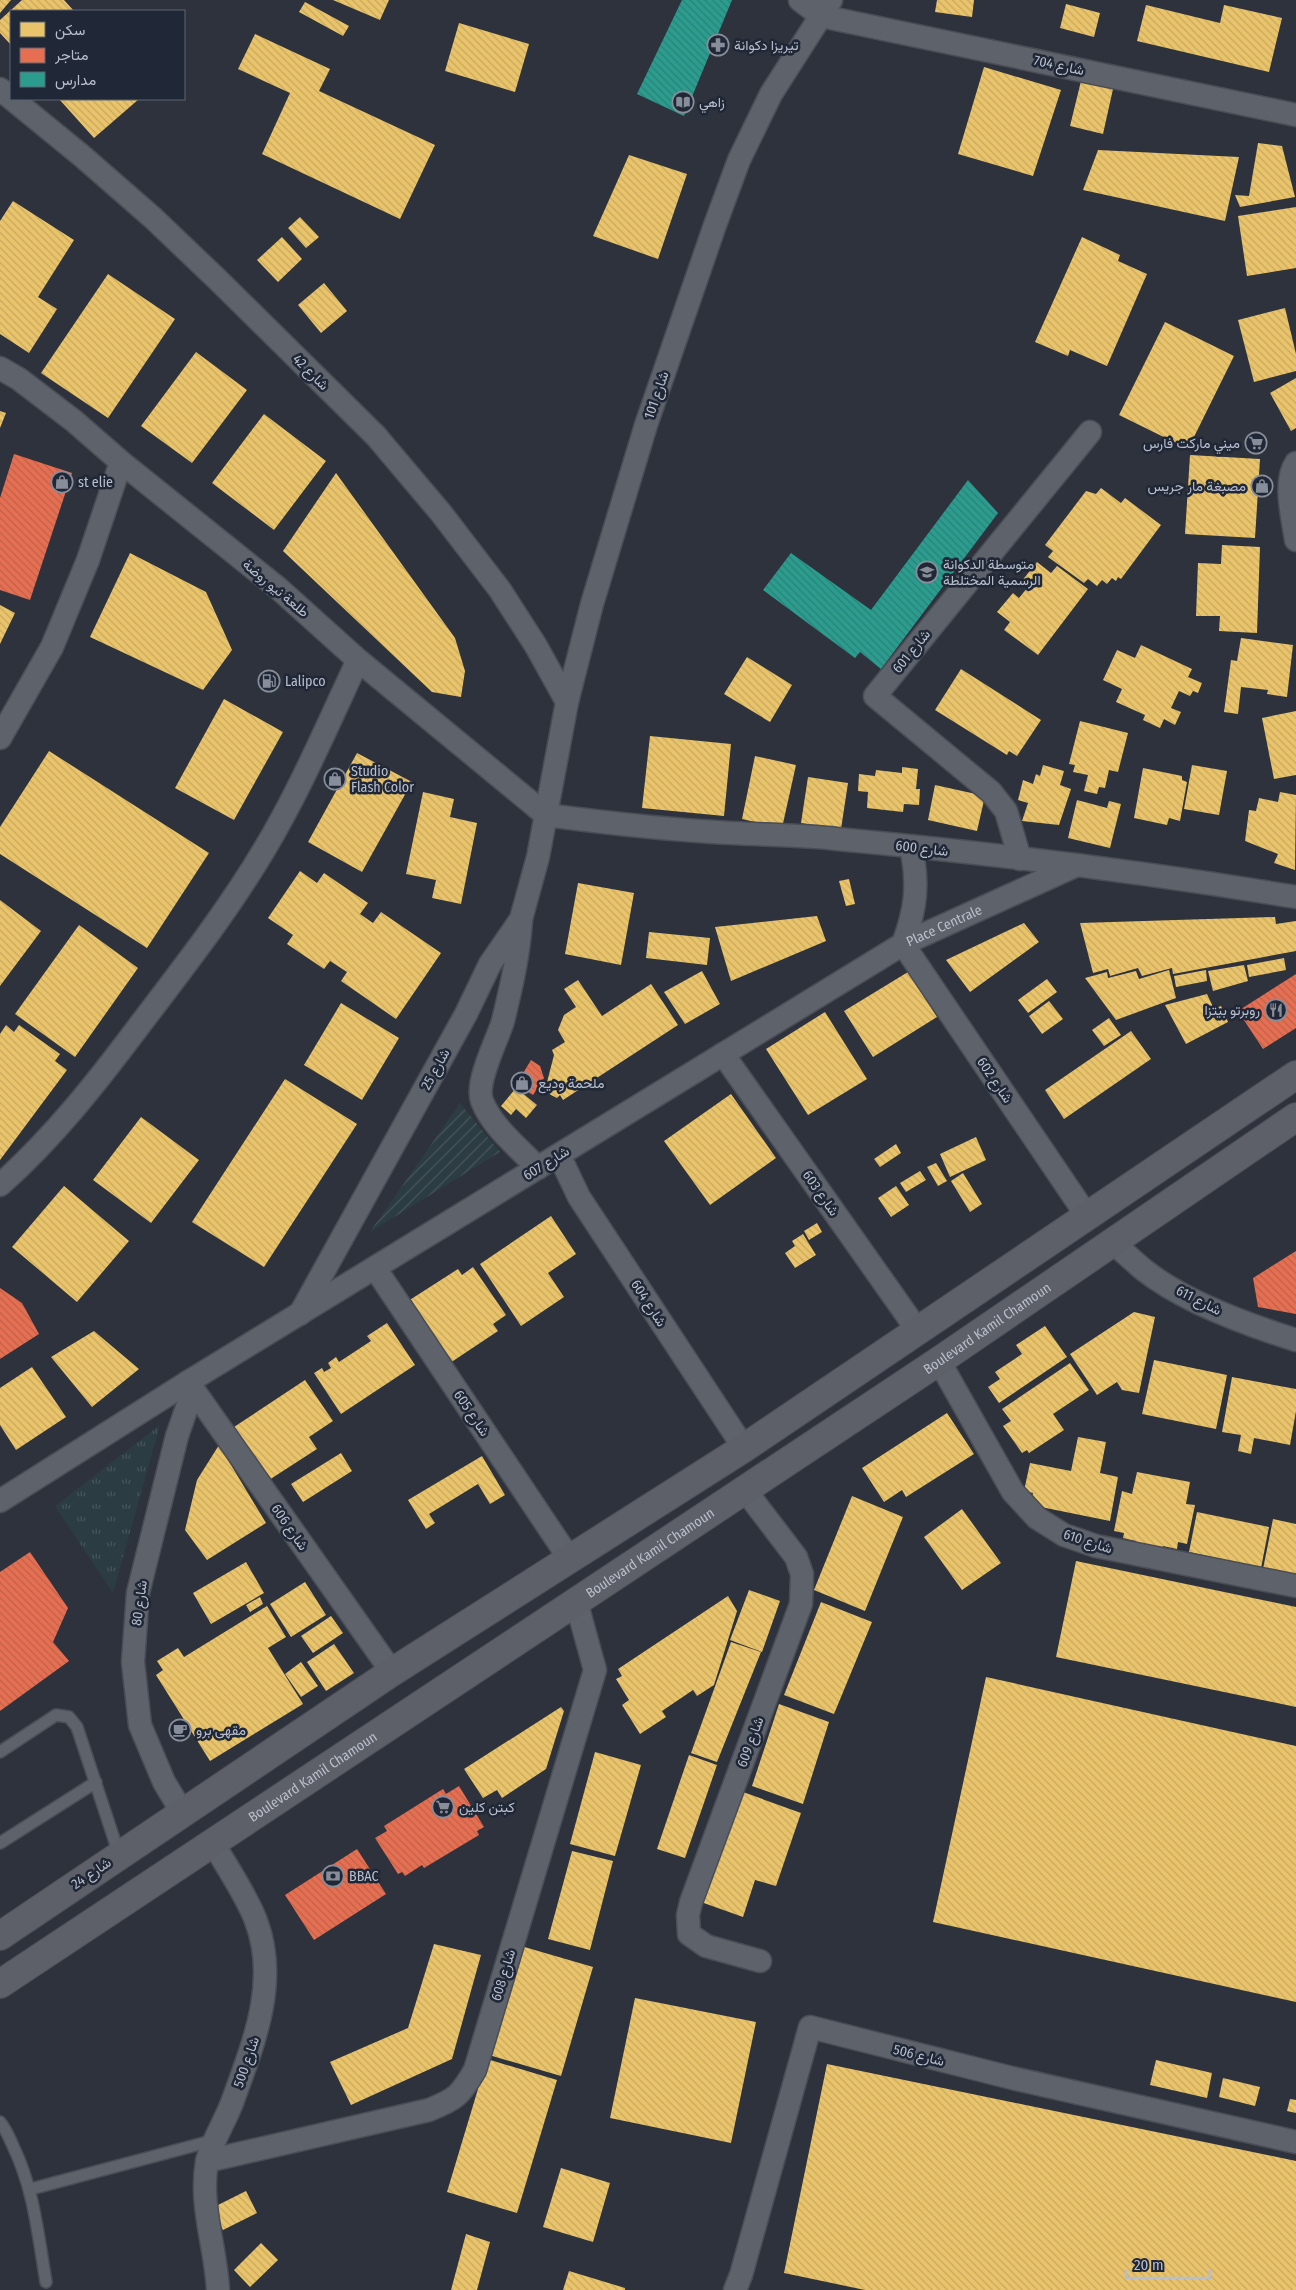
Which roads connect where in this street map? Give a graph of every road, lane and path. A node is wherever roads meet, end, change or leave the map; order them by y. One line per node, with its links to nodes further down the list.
1 (800, 0): 2 (street)
2 (826, 8): 6 (street, شارع 704); 13 (street, شارع 101)
3 (0, 89): 4 (street, شارع 42)
4 (10, 97)
5 (13, 100): 13 (street, شارع 42)
6 (1296, 115)
7 (0, 368): 9 (street, طلعة نيو روضة)
8 (1090, 432): 17 (street, شارع 601)
9 (121, 462): 12 (street, طلعة نيو روضة); 14 (street)
10 (1296, 463): 11 (street)
11 (1296, 540)
12 (358, 660): 15 (street, طلعة نيو روضة); 27 (street)
13 (567, 702): 15 (street, شارع 101)
14 (0, 738)
15 (546, 815): 16 (street, شارع 600); 20 (street, شارع 25)
16 (911, 846): 17 (street, شارع 600); 21 (street, Place Centrale)
17 (1020, 859): 18 (street, شارع 600)
18 (1077, 865): 19 (street, شارع 600); 21 (street, Place Centrale)
19 (1296, 897)
20 (521, 919): 26 (street); 31 (street, شارع 25)
21 (904, 944): 22 (street, شارع 607); 28 (street, شارع 602)
22 (723, 1054): 25 (street, شارع 607); 32 (street, شارع 603)
23 (1296, 1075): 28 (main road)
24 (1296, 1117): 29 (main road, Boulevard Kamil Chamoun)
25 (559, 1155): 26 (street, شارع 607); 36 (street, شارع 604)
26 (538, 1168): 30 (street, شارع 607)
27 (0, 1184)
28 (1087, 1216): 32 (main road)
29 (1112, 1242): 33 (street, شارع 611); 34 (main road, Boulevard Kamil Chamoun)
30 (375, 1268): 31 (street, شارع 607); 39 (street, شارع 605)
31 (300, 1314): 35 (street, شارع 607)
32 (918, 1331): 36 (main road)
33 (1296, 1340)
34 (939, 1361): 37 (main road, Boulevard Kamil Chamoun); 40 (street, شارع 610)
35 (191, 1386): 38 (street, شارع 607); 42 (street, شارع 606); 45 (street, شارع 80)
36 (744, 1448): 39 (main road)
37 (745, 1490): 41 (main road, Boulevard Kamil Chamoun); 50 (street, شارع 609)
38 (0, 1502)
39 (569, 1558): 42 (main road)
40 (1296, 1586)
41 (576, 1601): 46 (main road, Boulevard Kamil Chamoun); 55 (street, شارع 608)
42 (392, 1672): 45 (main road)
43 (0, 1752): 44 (lane)
44 (96, 1782): 47 (lane); 48 (lane)
45 (182, 1812): 48 (main road, شارع 24)
46 (212, 1841): 51 (main road, Boulevard Kamil Chamoun); 53 (street, شارع 500)
47 (0, 1843)
48 (119, 1854): 49 (main road, شارع 24)
49 (0, 1936)
50 (760, 1961)
51 (0, 1984)
52 (0, 2122): 56 (lane)
53 (217, 2139): 55 (street, شارع 500); 56 (lane)
54 (1296, 2142): 59 (street, شارع 506)
55 (207, 2161): 58 (street, شارع 500)
56 (31, 2189): 57 (lane)
57 (46, 2282)
58 (218, 2290)
59 (735, 2290)

